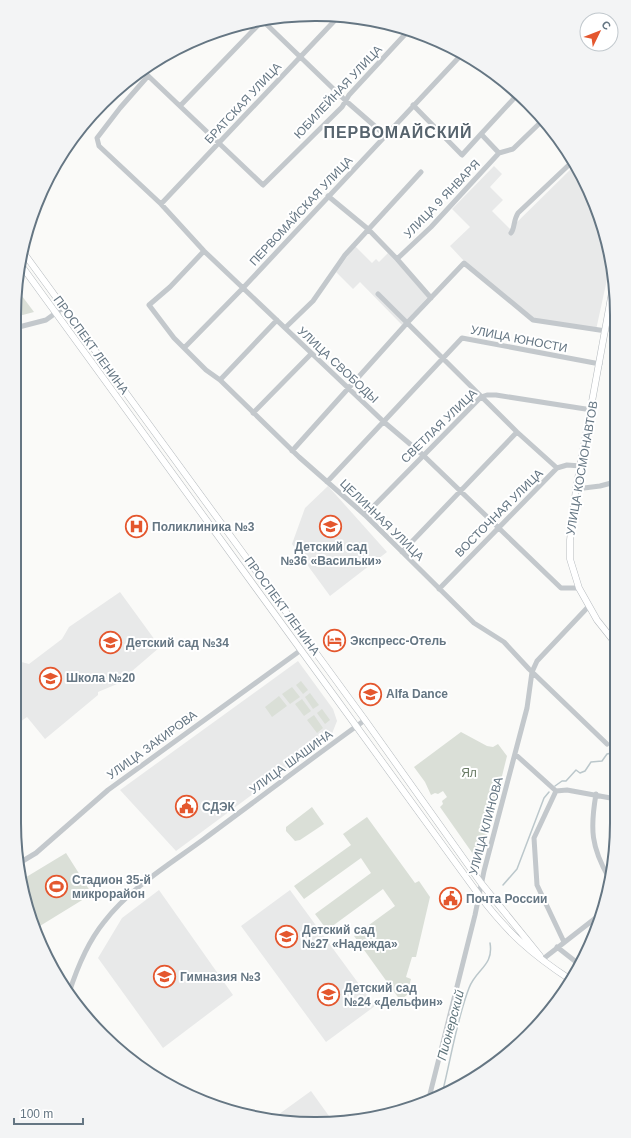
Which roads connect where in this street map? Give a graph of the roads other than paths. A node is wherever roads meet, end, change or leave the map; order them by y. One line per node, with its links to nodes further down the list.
1 (333, 22): 5 (street, БРАТСКАЯ УЛИЦА)
2 (268, 25): 5 (street)
3 (256, 27): 11 (street)
4 (404, 35): 9 (street, ЮБИЛЕЙНАЯ УЛИЦА)
5 (300, 57): 9 (street); 15 (street, БРАТСКАЯ УЛИЦА)
6 (459, 58): 10 (street, ПЕРВОМАЙСКАЯ УЛИЦА)
7 (148, 76): 11 (street); 20 (street, УЛИЦА СВОБОДЫ)
8 (514, 98): 14 (street)
9 (346, 101): 13 (street); 15 (street, ЮБИЛЕЙНАЯ УЛИЦА)
10 (413, 105): 13 (street, ПЕРВОМАЙСКАЯ УЛИЦА); 14 (street, УЛИЦА 9 ЯНВАРЯ)
11 (180, 106): 15 (street)
12 (539, 124): 16 (street, УЛИЦА 9 ЯНВАРЯ)
13 (385, 134): 19 (street, ПЕРВОМАЙСКАЯ УЛИЦА)
14 (481, 134): 16 (street)
15 (220, 142): 20 (street, БРАТСКАЯ УЛИЦА)
16 (499, 153): 25 (street, УЛИЦА 9 ЯНВАРЯ)
17 (569, 165): 22 (street)
18 (421, 172): 21 (street)
19 (328, 196): 21 (street); 27 (street, ПЕРВОМАЙСКАЯ УЛИЦА)
20 (161, 204): 23 (street, УЛИЦА СВОБОДЫ)
21 (368, 229): 25 (street); 36 (street)
22 (511, 233)
23 (204, 251): 27 (street, УЛИЦА СВОБОДЫ); 38 (street, ЦЕЛИННАЯ УЛИЦА)
24 (27, 258): 30 (main road, ПРОСПЕКТ ЛЕНИНА)
25 (397, 259): 29 (street)
26 (25, 271): 31 (main road, ПРОСПЕКТ ЛЕНИНА)
27 (243, 288): 33 (street, УЛИЦА СВОБОДЫ); 38 (street, ПЕРВОМАЙСКАЯ УЛИЦА)
28 (378, 294): 34 (street)
29 (431, 298): 34 (street); 37 (street)
30 (64, 307): 31 (street); 60 (main road, ПРОСПЕКТ ЛЕНИНА)
31 (56, 314): 35 (street); 61 (main road, ПРОСПЕКТ ЛЕНИНА)
32 (610, 317): 37 (main road, УЛИЦА КОСМОНАВТОВ)
33 (277, 320): 36 (street, УЛИЦА СВОБОДЫ); 42 (street)
34 (406, 323): 40 (street); 43 (street)
35 (21, 326)
36 (285, 328): 39 (street, УЛИЦА СВОБОДЫ)
37 (606, 331): 41 (main road, УЛИЦА КОСМОНАВТОВ)
38 (184, 347): 42 (street, ЦЕЛИННАЯ УЛИЦА)
39 (311, 354): 43 (street, УЛИЦА СВОБОДЫ); 46 (street)
40 (444, 360): 41 (street, УЛИЦА ЮНОСТИ); 44 (street); 47 (street, УЛИЦА ЮНОСТИ)
41 (600, 364): 45 (main road, УЛИЦА КОСМОНАВТОВ)
42 (220, 380): 46 (street, ЦЕЛИННАЯ УЛИЦА)
43 (348, 388): 47 (street, УЛИЦА СВОБОДЫ); 49 (street)
44 (481, 397): 45 (street, СВЕТЛАЯ УЛИЦА); 48 (street); 50 (street, СВЕТЛАЯ УЛИЦА)
45 (592, 410): 51 (main road, УЛИЦА КОСМОНАВТОВ)
46 (253, 413): 49 (street, ЦЕЛИННАЯ УЛИЦА)
47 (384, 422): 50 (street, УЛИЦА СВОБОДЫ); 53 (street, УЛИЦА ЮНОСТИ)
48 (517, 432): 52 (street); 56 (street)
49 (292, 451): 53 (street, ЦЕЛИННАЯ УЛИЦА)
50 (423, 455): 56 (street, УЛИЦА СВОБОДЫ); 57 (street, СВЕТЛАЯ УЛИЦА)
51 (581, 466): 52 (street, ВОСТОЧНАЯ УЛИЦА); 55 (main road, УЛИЦА КОСМОНАВТОВ)
52 (557, 468): 58 (street, ВОСТОЧНАЯ УЛИЦА)
53 (327, 482): 57 (street, ЦЕЛИННАЯ УЛИЦА)
54 (610, 483): 55 (street)
55 (576, 489): 62 (main road, УЛИЦА КОСМОНАВТОВ)
56 (460, 491): 58 (street, УЛИЦА СВОБОДЫ); 59 (street)
57 (365, 515): 59 (street, ЦЕЛИННАЯ УЛИЦА)
58 (499, 527): 62 (street, УЛИЦА СВОБОДЫ); 63 (street, ВОСТОЧНАЯ УЛИЦА)
59 (402, 552): 63 (street, ЦЕЛИННАЯ УЛИЦА)
60 (248, 559): 61 (main road); 68 (main road, ПРОСПЕКТ ЛЕНИНА)
61 (239, 565): 66 (main road, ПРОСПЕКТ ЛЕНИНА)
62 (579, 588): 64 (main road, УЛИЦА КОСМОНАВТОВ)
63 (439, 589): 67 (street, ЦЕЛИННАЯ УЛИЦА)
64 (588, 607): 65 (main road, УЛИЦА КОСМОНАВТОВ); 67 (street)
65 (610, 636)
66 (301, 650): 69 (main road, ПРОСПЕКТ ЛЕНИНА); 75 (street, УЛИЦА ЗАКИРОВА)
67 (532, 672): 70 (street, ЦЕЛИННАЯ УЛИЦА); 71 (street, УЛИЦА КЛИНОВА)
68 (365, 720): 69 (street, УЛИЦА ШАШИНА); 77 (main road, ПРОСПЕКТ ЛЕНИНА)
69 (356, 726): 78 (main road, ПРОСПЕКТ ЛЕНИНА); 85 (street, УЛИЦА ШАШИНА)
70 (607, 744)
71 (515, 754): 72 (street); 77 (street, УЛИЦА КЛИНОВА)
72 (556, 791): 73 (street); 80 (street)
73 (596, 794): 74 (street); 76 (street)
74 (610, 798)
75 (24, 860)
76 (605, 871)
77 (481, 883): 78 (street, УЛИЦА КЛИНОВА); 82 (main road, ПРОСПЕКТ ЛЕНИНА)
78 (479, 895): 82 (main road, ПРОСПЕКТ ЛЕНИНА); 86 (street, УЛИЦА КЛИНОВА)
79 (593, 921): 80 (street)
80 (564, 942): 81 (street)
81 (557, 947): 82 (street); 83 (street)
82 (543, 959): 84 (main road, ПРОСПЕКТ ЛЕНИНА)
83 (576, 961)
84 (566, 977)
85 (71, 986)
86 (430, 1094)

